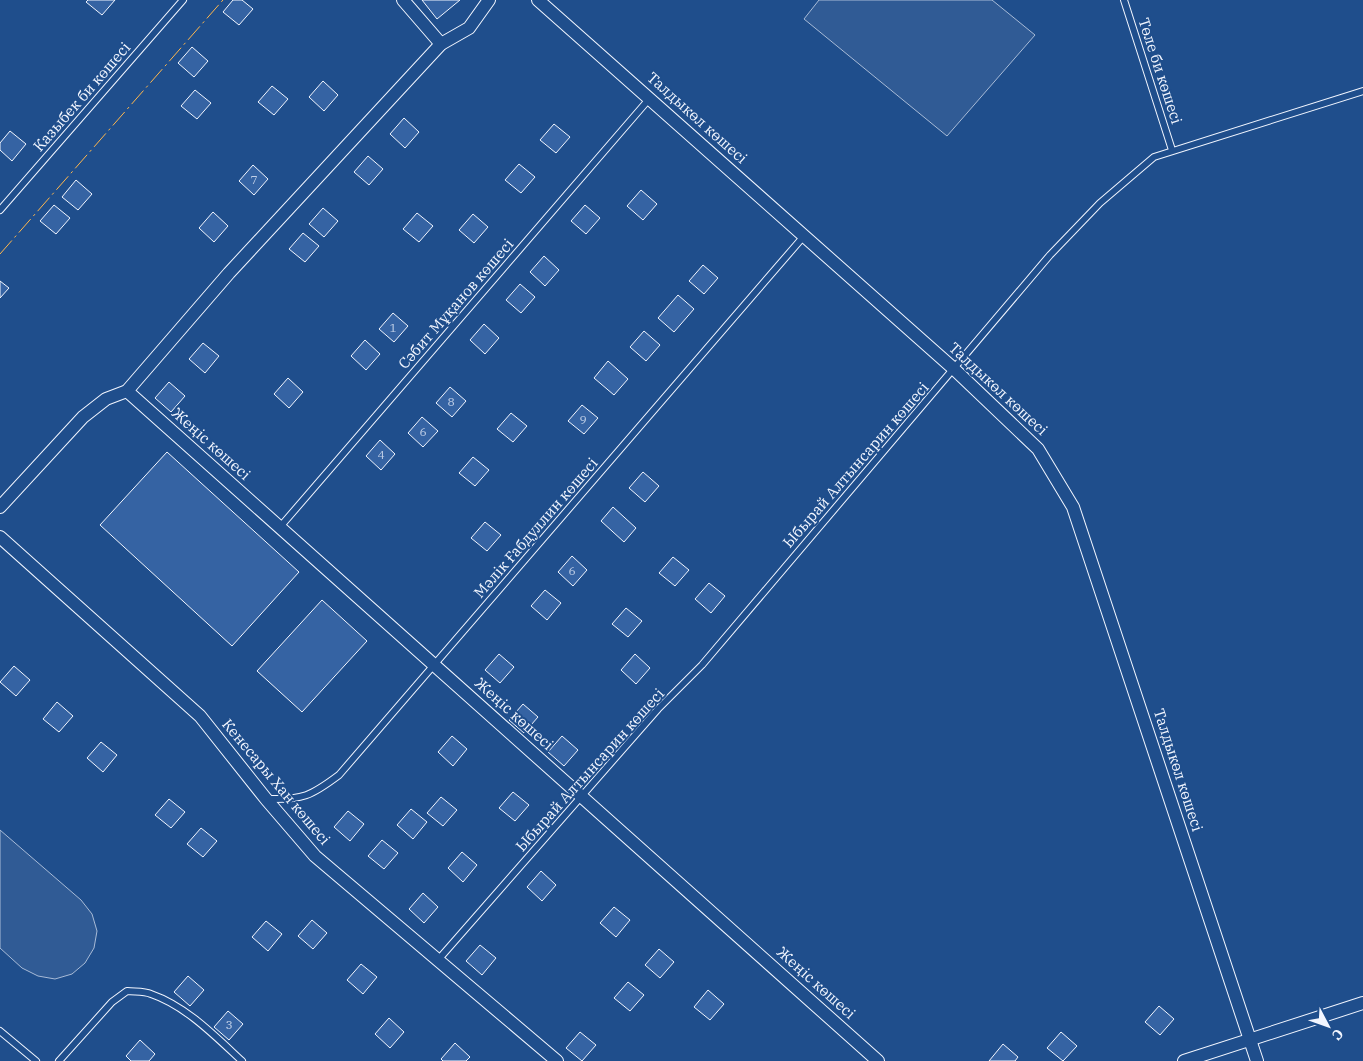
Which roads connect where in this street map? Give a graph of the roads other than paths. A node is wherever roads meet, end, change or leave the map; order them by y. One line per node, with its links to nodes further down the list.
1 (183, 0): 10 (lane, Казыбек би көшесі)
2 (403, 0): 6 (street)
3 (489, 0): 6 (street)
4 (538, 0): 8 (street, Талдыкөл көшесі)
5 (1124, 0): 9 (lane, Төле би көшесі)
6 (441, 44): 13 (street)
7 (1363, 91): 9 (lane, Ыбырай Алтынсарин көшесі)
8 (651, 98): 11 (street, Талдыкөл көшесі); 15 (lane, Сәбит Мұқанов көшесі)
9 (1172, 150): 12 (lane, Ыбырай Алтынсарин көшесі)
10 (0, 210)
11 (804, 236): 12 (street, Талдыкөл көшесі); 17 (lane, Мәлік Ғабдуллин көшесі)
12 (954, 370): 18 (lane, Ыбырай Алтынсарин көшесі); 23 (street, Талдыкөл көшесі)
13 (128, 391): 14 (street); 15 (street, Жеңіс көшесі)
14 (0, 507)
15 (280, 527): 17 (street, Жеңіс көшесі)
16 (0, 537): 19 (street, Кенесары Хан көшесі)
17 (434, 664): 18 (street, Жеңіс көшесі); 19 (lane, Мәлік Ғабдуллин көшесі)
18 (582, 797): 20 (lane, Ыбырай Алтынсарин көшесі); 28 (street, Жеңіс көшесі)
19 (266, 799): 20 (street, Кенесары Хан көшесі)
20 (438, 960): 27 (street, Кенесары Хан көшесі)
21 (1363, 1003): 23 (street)
22 (0, 1031): 24 (lane)
23 (1249, 1038): 29 (street); 30 (street, Талдыкөл көшесі)
24 (36, 1061)
25 (59, 1061): 26 (lane)
26 (242, 1061)
27 (557, 1061)
28 (878, 1061)
29 (1184, 1061)
30 (1257, 1061)

